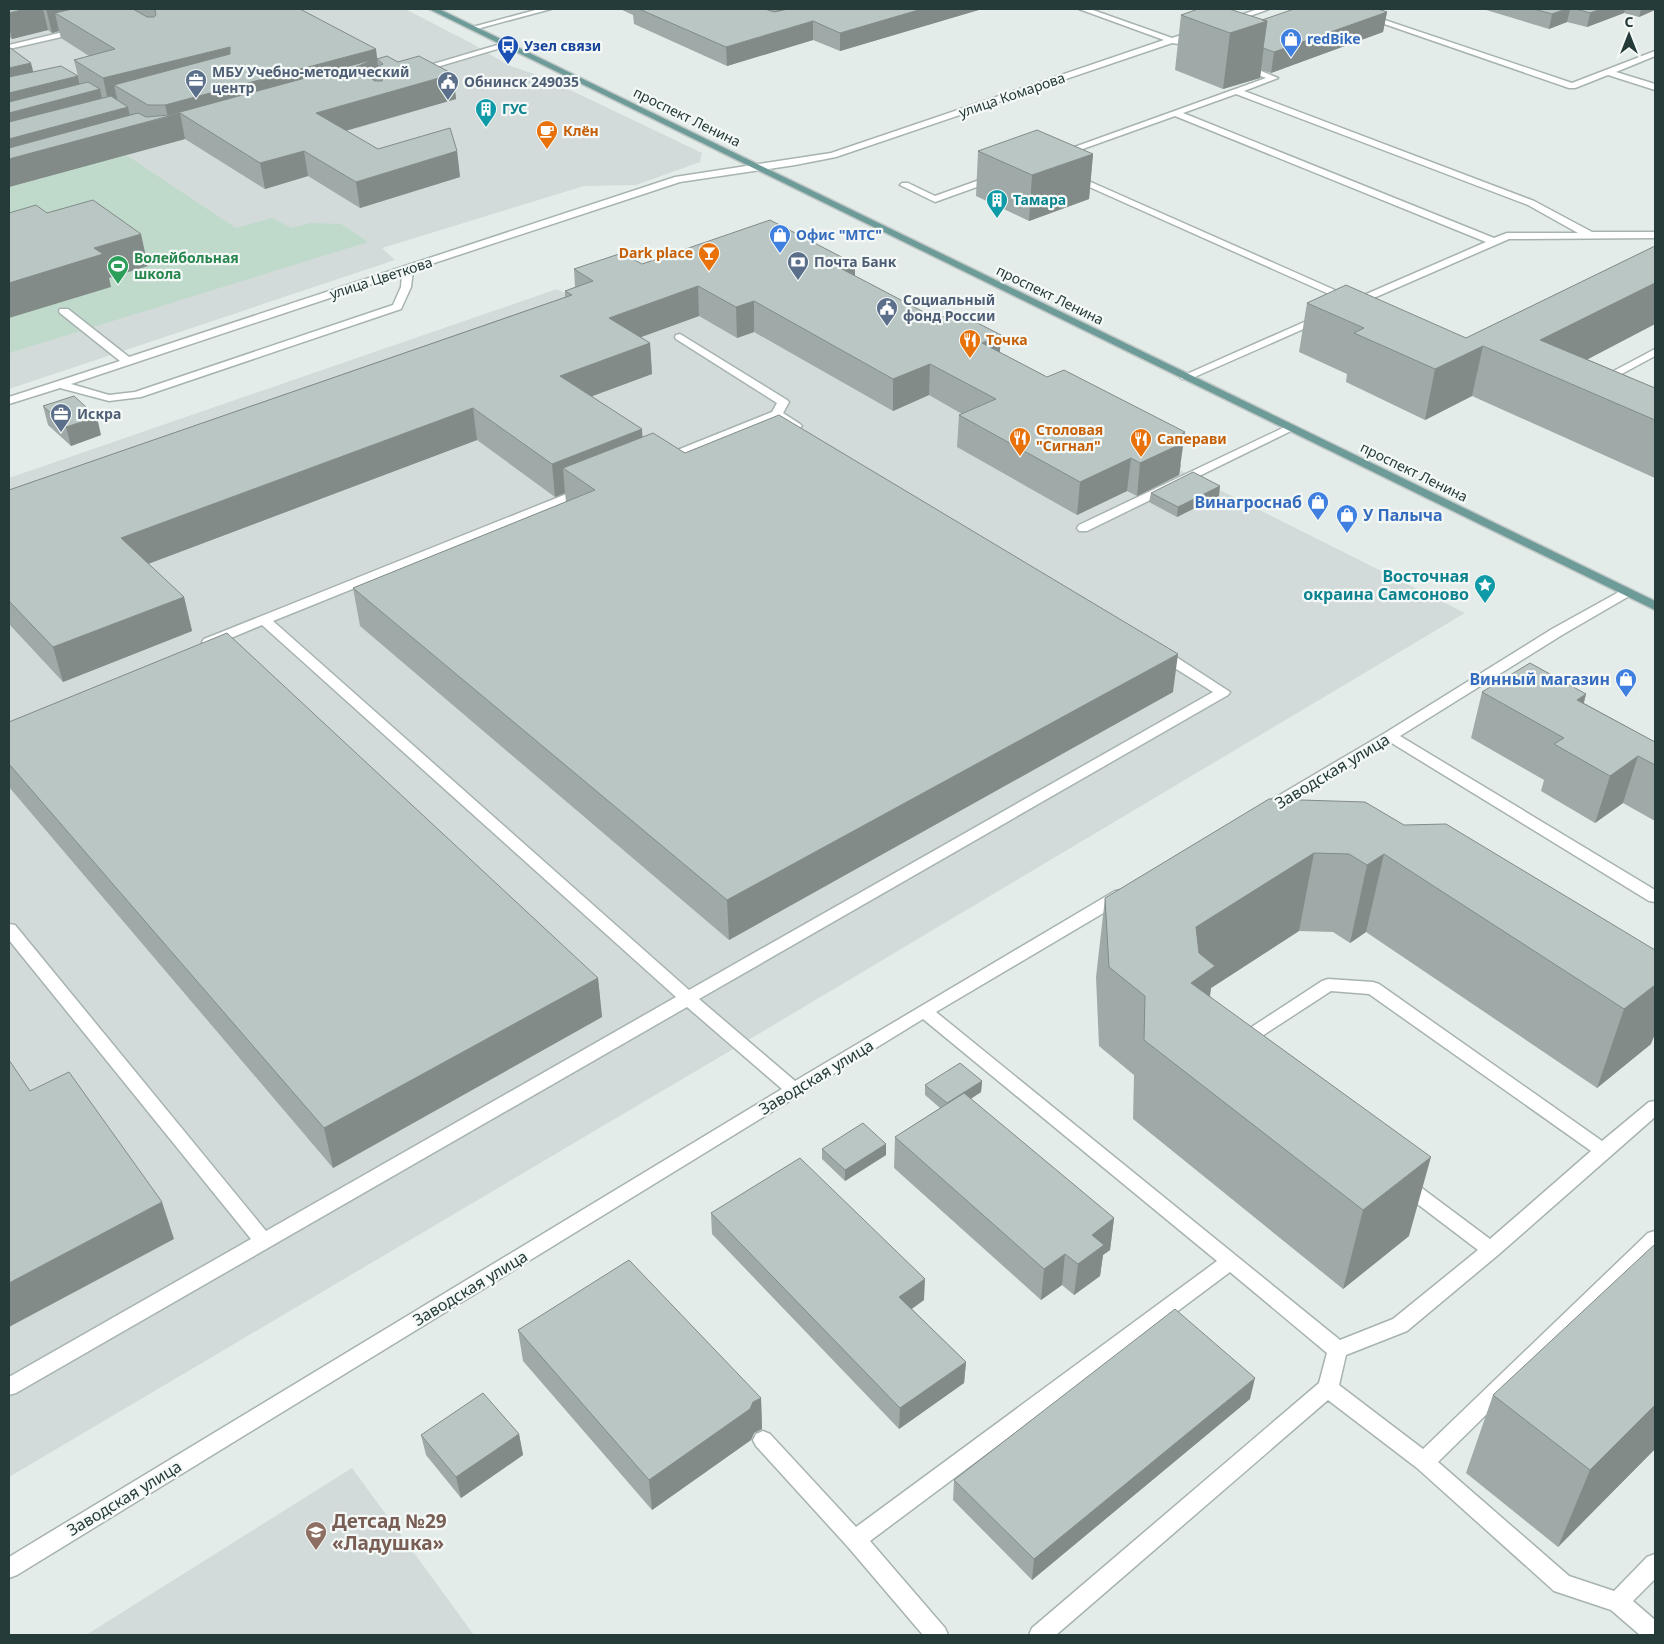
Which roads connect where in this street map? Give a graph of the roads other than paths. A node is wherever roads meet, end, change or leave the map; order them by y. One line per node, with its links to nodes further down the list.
1 (433, 9): 7 (main road, проспект Ленина)
2 (547, 9): 7 (street)
3 (1083, 9): 8 (street)
4 (1265, 9): 8 (street, улица Комарова)
5 (1345, 9): 14 (street)
6 (93, 26): 11 (street)
7 (473, 28): 9 (main road, проспект Ленина)
8 (1173, 41): 10 (street); 20 (street, улица Комарова)
9 (507, 45): 15 (street); 20 (main road, проспект Ленина)
10 (1190, 46)
11 (9, 47)
12 (1655, 53): 14 (street)
13 (1232, 62): 17 (street)
14 (1608, 72): 16 (street)
15 (405, 74)
16 (1655, 87)
17 (1235, 91): 18 (street); 24 (street)
18 (1175, 113): 19 (street); 26 (street)
19 (1055, 156)
20 (755, 167): 27 (street, улица Цветкова); 33 (main road, проспект Ленина)
21 (1004, 174): 23 (street)
22 (1065, 174): 28 (street)
23 (905, 185)
24 (1590, 235): 25 (street); 26 (street)
25 (1655, 235)
26 (1495, 242): 28 (street)
27 (408, 269): 32 (street, улица Цветкова); 34 (street)
28 (1356, 303): 33 (street)
29 (64, 312): 32 (street)
30 (680, 337): 37 (street)
31 (1655, 352): 35 (street)
32 (128, 362): 34 (street, улица Цветкова)
33 (1186, 377): 38 (main road, проспект Ленина)
34 (59, 384): 36 (street, улица Цветкова)
35 (1587, 388)
36 (9, 401)
37 (777, 414): 39 (street); 40 (street)
38 (1289, 428): 42 (street); 43 (main road, проспект Ленина)
39 (810, 435)
40 (649, 466)
41 (594, 488): 45 (street)
42 (1083, 528)
43 (1626, 592): 44 (main road, проспект Ленина); 48 (street, Заводская улица)
44 (1655, 606)
45 (264, 620): 47 (street); 53 (street)
46 (1147, 645): 53 (street)
47 (191, 649)
48 (1390, 736): 49 (street, Заводская улица); 51 (street)
49 (1254, 816)
50 (1136, 886): 54 (street, Заводская улица)
51 (1655, 897)
52 (9, 929): 61 (street)
53 (688, 998): 56 (street); 61 (street)
54 (924, 1011): 56 (street, Заводская улица); 63 (street)
55 (1260, 1068): 58 (street)
56 (794, 1090): 71 (street, Заводская улица)
57 (1655, 1107): 58 (street)
58 (1603, 1151): 62 (street)
59 (1388, 1172): 62 (street)
60 (1655, 1238): 68 (street)
61 (263, 1242): 65 (street)
62 (1490, 1250): 64 (street)
63 (1230, 1262): 64 (street); 69 (street)
64 (1338, 1350): 66 (street)
65 (9, 1387)
66 (1328, 1388): 68 (street); 75 (street)
67 (763, 1440): 69 (street)
68 (1424, 1462): 72 (street)
69 (855, 1540): 74 (street)
70 (1655, 1564): 72 (street)
71 (9, 1568)
72 (1618, 1602): 73 (street)
73 (1655, 1634)
74 (937, 1635)
75 (1040, 1635)

